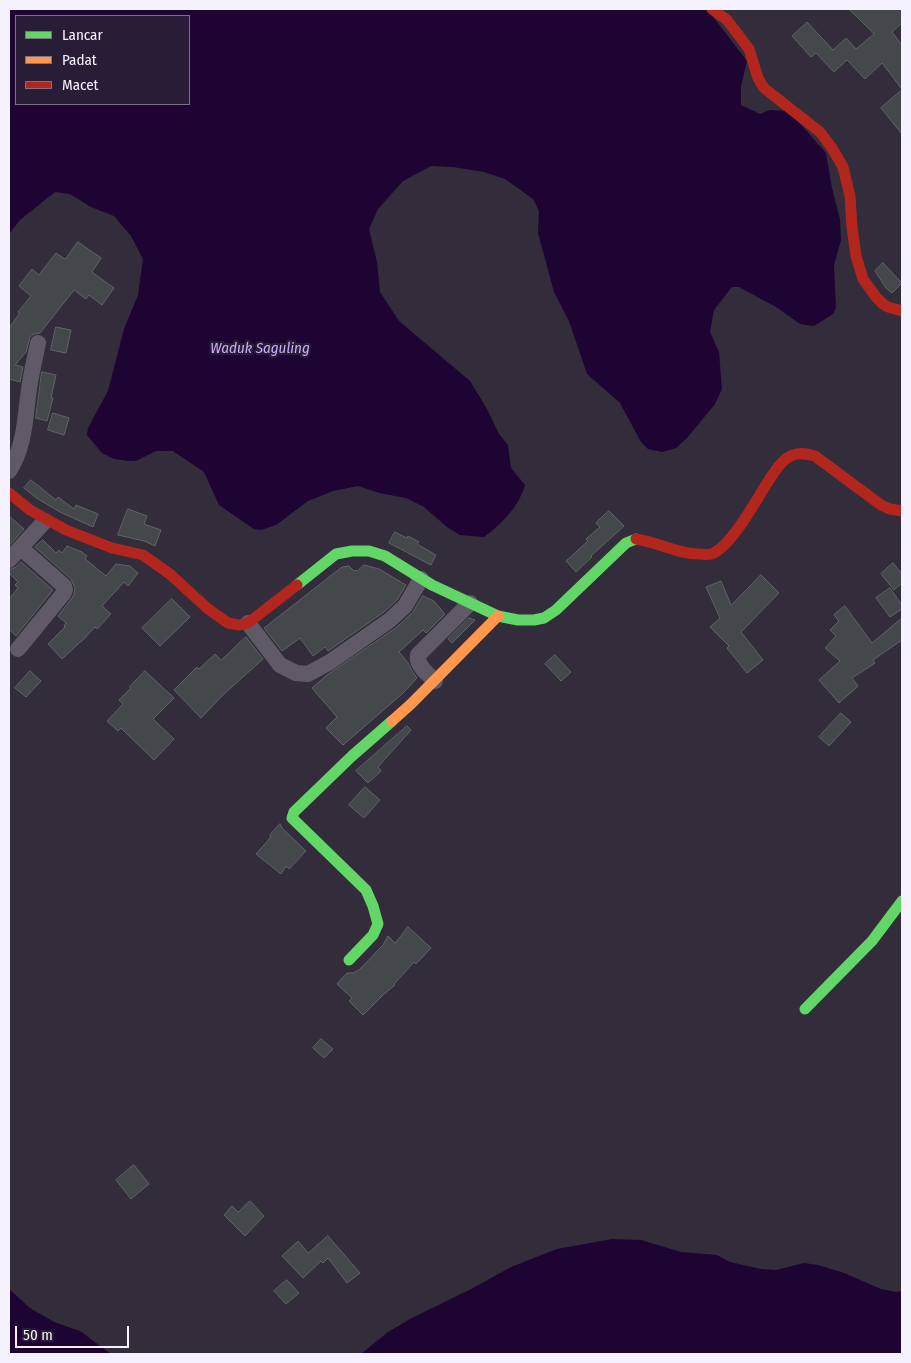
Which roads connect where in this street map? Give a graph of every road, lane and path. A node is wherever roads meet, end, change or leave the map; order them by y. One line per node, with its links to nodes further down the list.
1 (712, 9): 2 (street)
2 (902, 311)
3 (38, 343): 4 (street)
4 (9, 471)
5 (9, 494): 7 (street)
6 (902, 511): 12 (street)
7 (45, 520): 8 (street); 13 (street)
8 (21, 548): 9 (street); 14 (street)
9 (9, 560)
10 (421, 579): 11 (street); 13 (street); 13 (street)
11 (470, 603): 12 (street); 15 (street)
12 (498, 616): 15 (street)
13 (248, 622)
14 (18, 650)
15 (435, 681): 17 (street)
16 (902, 901): 18 (street)
17 (349, 960)
18 (805, 1009)

